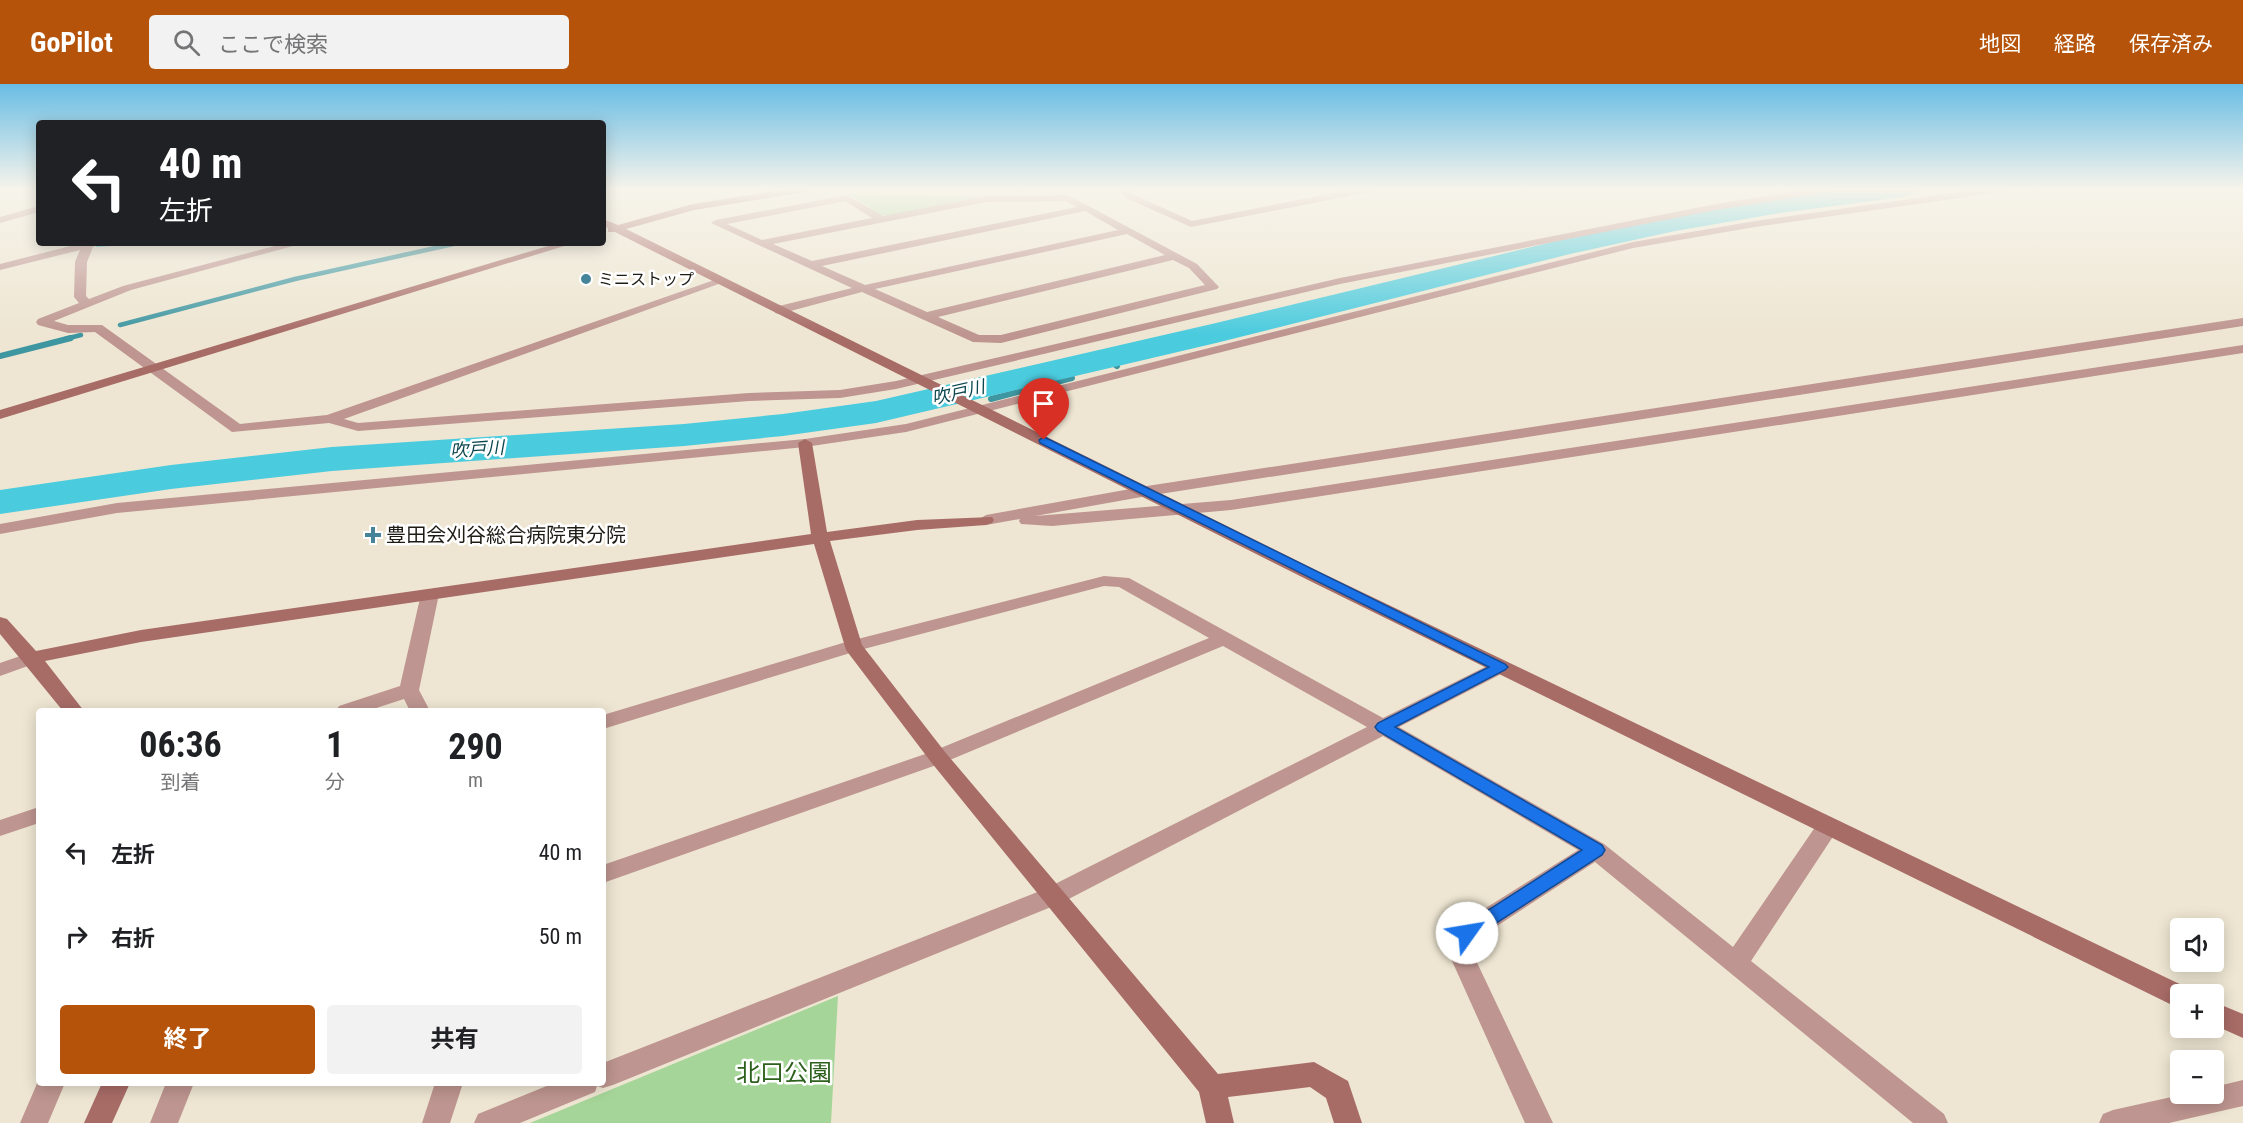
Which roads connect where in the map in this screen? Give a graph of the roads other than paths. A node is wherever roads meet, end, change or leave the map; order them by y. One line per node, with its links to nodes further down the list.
1 (636, 237): 17 (street)
2 (749, 237): 9 (street)
3 (789, 237): 9 (street)
4 (944, 237): 15 (street)
5 (1097, 237): 18 (street)
6 (1139, 237): 14 (street)
7 (1561, 237): 27 (street)
8 (1677, 237): 28 (street)
9 (762, 243): 15 (street)
10 (83, 246): 16 (street)
11 (90, 246): 19 (street)
12 (287, 246): 19 (street)
13 (559, 246): 26 (street)
14 (1175, 256): 21 (street); 21 (street)
15 (811, 265): 18 (street)
16 (0, 267)
17 (721, 281): 20 (street); 30 (street)
18 (861, 289): 20 (street); 21 (street)
19 (88, 305): 26 (street)
20 (779, 310): 27 (street)
21 (927, 316)
22 (2243, 322): 23 (street)
23 (2121, 340): 25 (street); 32 (street)
24 (2243, 349): 25 (street)
25 (2169, 361): 33 (street)
26 (153, 369): 29 (street); 30 (street)
27 (921, 380): 28 (street); 30 (street)
28 (983, 410): 31 (street); 32 (street)
29 (0, 415)
30 (329, 418)
31 (805, 443): 35 (street); 36 (street)
32 (1147, 491): 33 (street); 34 (street)
33 (1184, 511): 34 (street); 42 (street)
34 (986, 520): 36 (street)
35 (0, 529)
36 (820, 537): 37 (street); 40 (street)
37 (430, 594): 41 (street); 44 (street)
38 (0, 623): 41 (street)
39 (1223, 639): 40 (street); 49 (street); 50 (street)
40 (853, 646): 48 (street); 50 (street)
41 (32, 658): 43 (street); 45 (street)
42 (1500, 667): 49 (street); 52 (street)
43 (0, 669)
44 (409, 690): 46 (street); 47 (street)
45 (72, 708)
46 (355, 708)
47 (418, 708)
48 (606, 721)
49 (1383, 727): 54 (street); 56 (street)
50 (938, 757): 55 (street); 56 (street)
51 (36, 816): 53 (street)
52 (1828, 826): 57 (street); 58 (street)
53 (0, 828)
54 (1596, 850): 57 (street); 76 (street)
55 (606, 873)
56 (1053, 896): 61 (street); 67 (street)
57 (1736, 963): 77 (street)
58 (2170, 992)
59 (2224, 1018): 60 (street)
60 (2243, 1028)
61 (606, 1075)
62 (50, 1086): 69 (street)
63 (115, 1086): 70 (street)
64 (179, 1086): 71 (street)
65 (448, 1086): 72 (street)
66 (578, 1086): 73 (street)
67 (1212, 1087): 74 (street); 75 (street)
68 (2243, 1093): 78 (street)
69 (34, 1123)
70 (98, 1123)
71 (164, 1123)
72 (436, 1123)
73 (488, 1123)
74 (1220, 1123)
75 (1348, 1123)
76 (1539, 1123)
77 (1934, 1123)
78 (2113, 1123)

